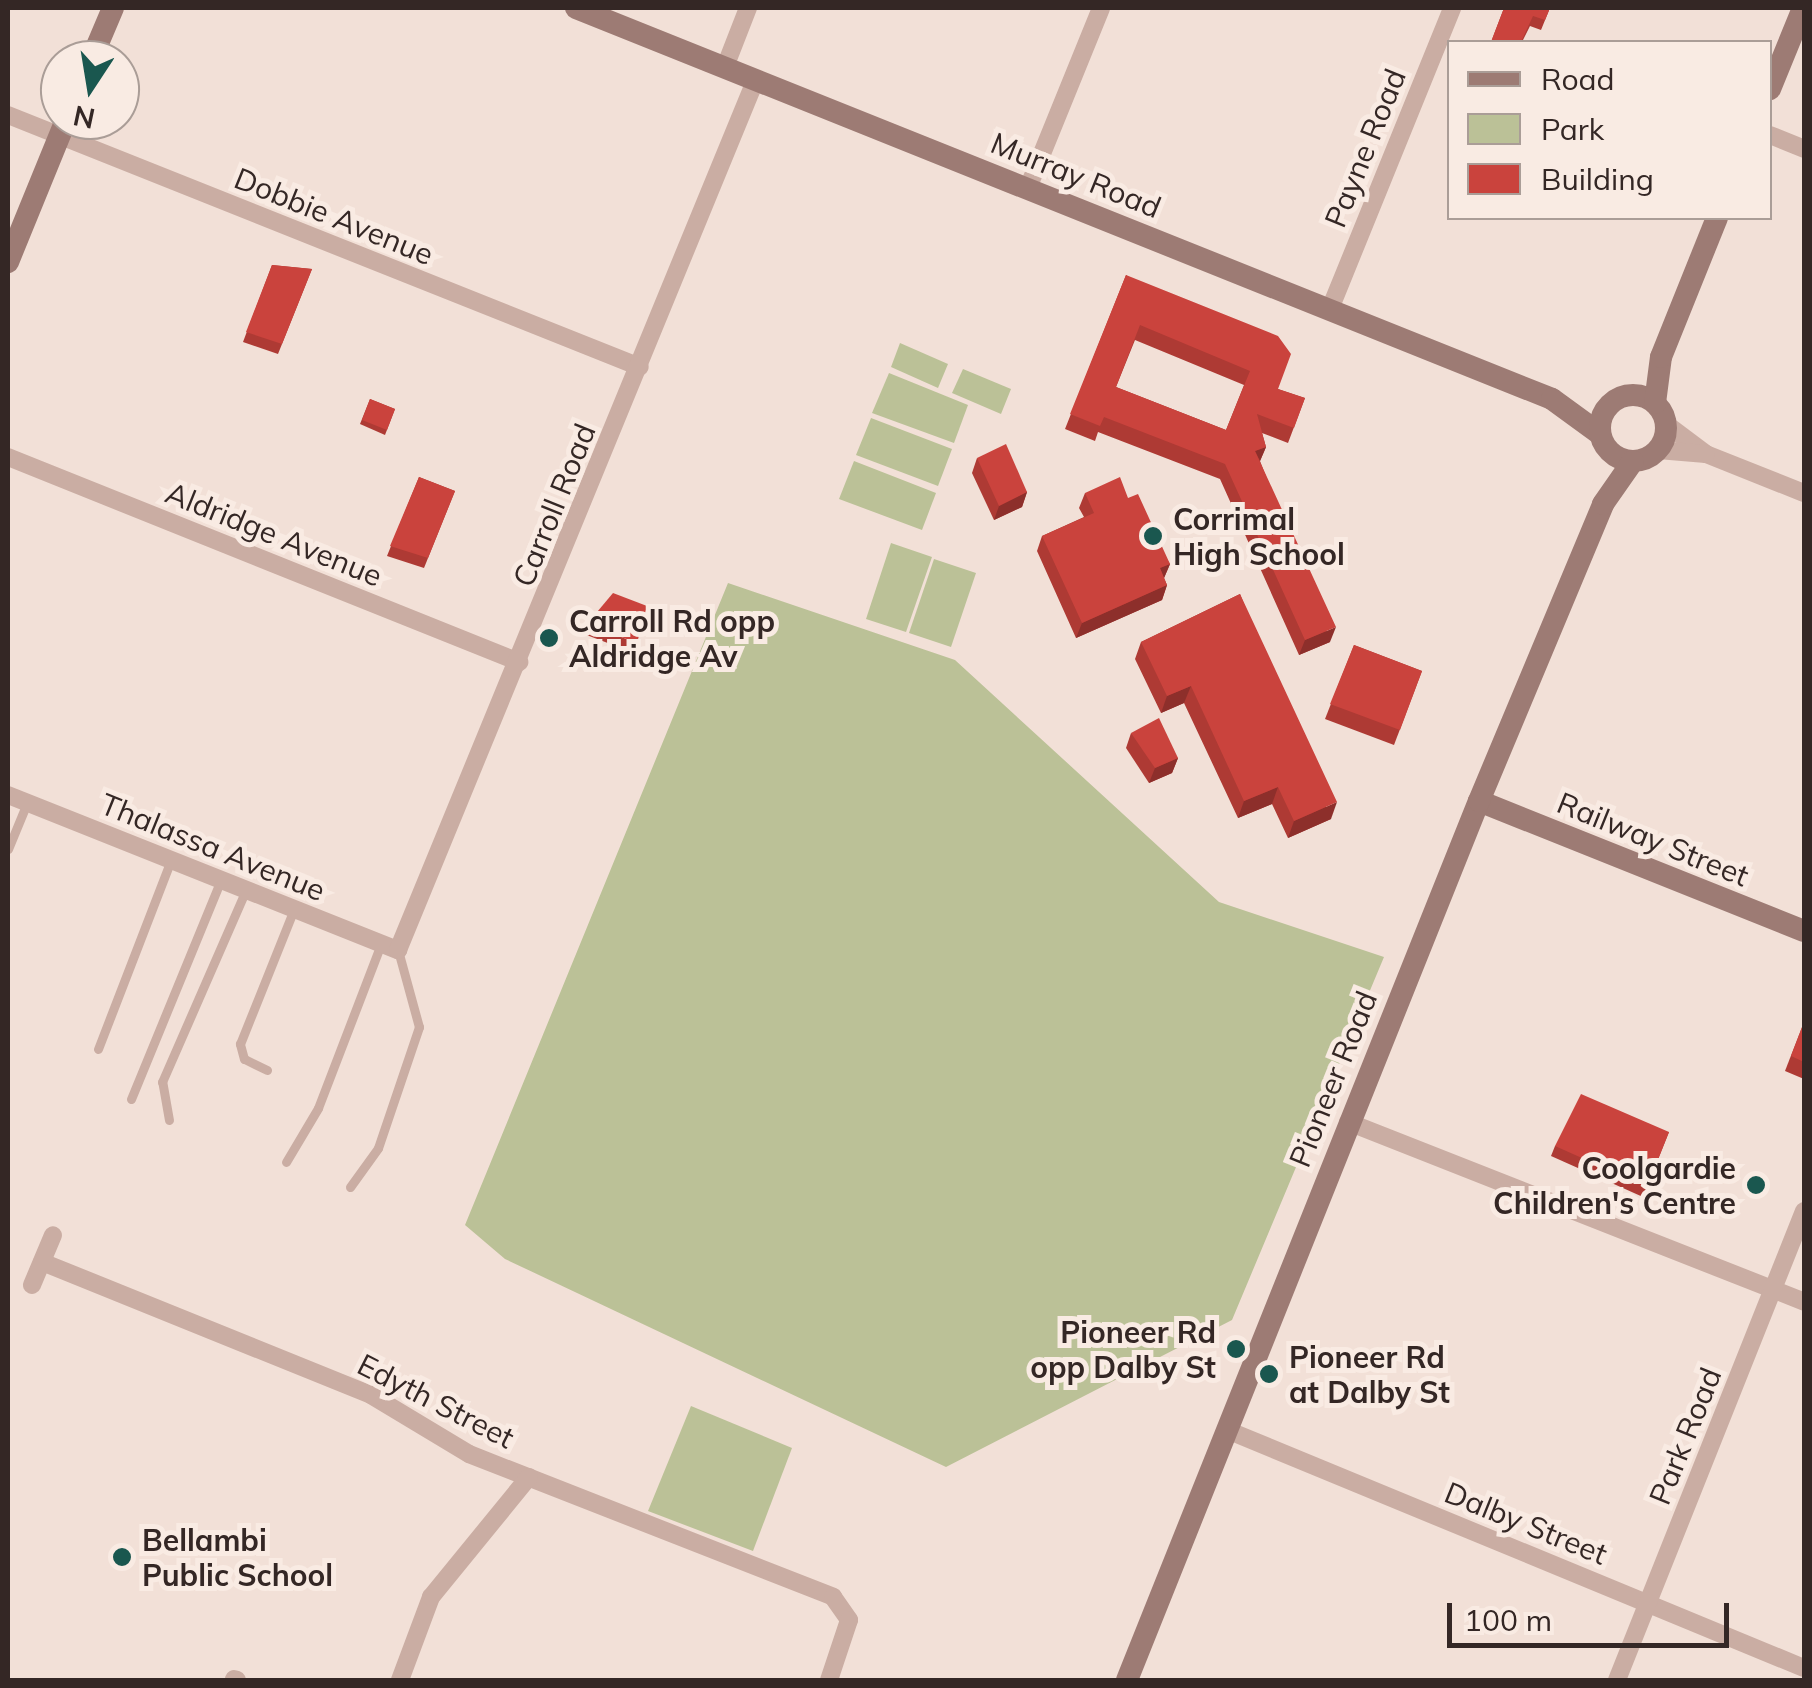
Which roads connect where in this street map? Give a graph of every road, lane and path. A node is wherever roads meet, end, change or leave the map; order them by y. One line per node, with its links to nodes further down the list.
1 (113, 8): 7 (main road)
2 (576, 8): 8 (main road, Murray Road)
3 (748, 8): 8 (street)
4 (1101, 8): 17 (street)
5 (1452, 8): 20 (street, Payne Road)
6 (1803, 8): 10 (main road)
7 (99, 40)
8 (725, 67): 9 (main road, Murray Road)
9 (756, 80): 17 (main road, Murray Road); 22 (street, Carroll Road)
10 (1772, 84)
11 (8, 116): 12 (street, Dobbie Avenue)
12 (40, 123)
13 (1772, 136): 16 (street)
14 (58, 140): 19 (main road)
15 (92, 140): 22 (street, Dobbie Avenue)
16 (1804, 150)
17 (1028, 188): 20 (main road, Murray Road)
18 (1717, 220): 21 (main road)
19 (8, 262)
20 (1330, 308): 23 (main road, Murray Road)
21 (1662, 357): 24 (main road); 25 (main road)
22 (640, 367): 33 (street, Carroll Road)
23 (1552, 399): 24 (main road, Murray Road); 26 (main road, Murray Road)
24 (1619, 400): 25 (main road, Murray Road); 26 (main road, Pioneer Road)
25 (1661, 413): 27 (main road); 28 (street)
26 (1604, 442): 30 (main road, Murray Road); 32 (main road, Pioneer Road)
27 (1658, 450): 28 (street); 30 (main road)
28 (1706, 454): 31 (street)
29 (8, 457): 33 (street, Aldridge Avenue)
30 (1633, 461): 32 (main road, Pioneer Road)
31 (1804, 493)
32 (1603, 504): 35 (main road, Pioneer Road)
33 (519, 662): 43 (street, Carroll Road)
34 (8, 795): 36 (street, Thalassa Avenue)
35 (1479, 801): 42 (main road, Railway Street); 48 (main road, Pioneer Road)
36 (28, 803): 37 (lane); 38 (street, Thalassa Avenue)
37 (8, 849)
38 (172, 860): 39 (street, Thalassa Avenue); 44 (lane)
39 (220, 880): 40 (street, Thalassa Avenue); 46 (lane)
40 (246, 890): 41 (street, Thalassa Avenue); 47 (lane)
41 (294, 909): 43 (street, Thalassa Avenue); 45 (lane)
42 (1804, 931)
43 (390, 947): 49 (lane); 50 (lane)
44 (98, 1050)
45 (267, 1070)
46 (131, 1099)
47 (169, 1120)
48 (1348, 1122): 55 (street); 57 (main road, Pioneer Road)
49 (286, 1162)
50 (350, 1187)
51 (1804, 1211): 55 (street, Park Road)
52 (53, 1235): 53 (street)
53 (42, 1262): 54 (street); 58 (street, Edyth Street)
54 (32, 1285)
55 (1773, 1290): 56 (street); 59 (street, Park Road)
56 (1804, 1302)
57 (1226, 1430): 59 (street, Dalby Street); 63 (main road, Pioneer Road)
58 (529, 1477): 61 (street); 62 (street, Edyth Street)
59 (1648, 1603): 60 (street, Dalby Street); 64 (street, Park Road)
60 (1804, 1668)
61 (400, 1680)
62 (830, 1680)
63 (1128, 1680)
64 (1617, 1680)

